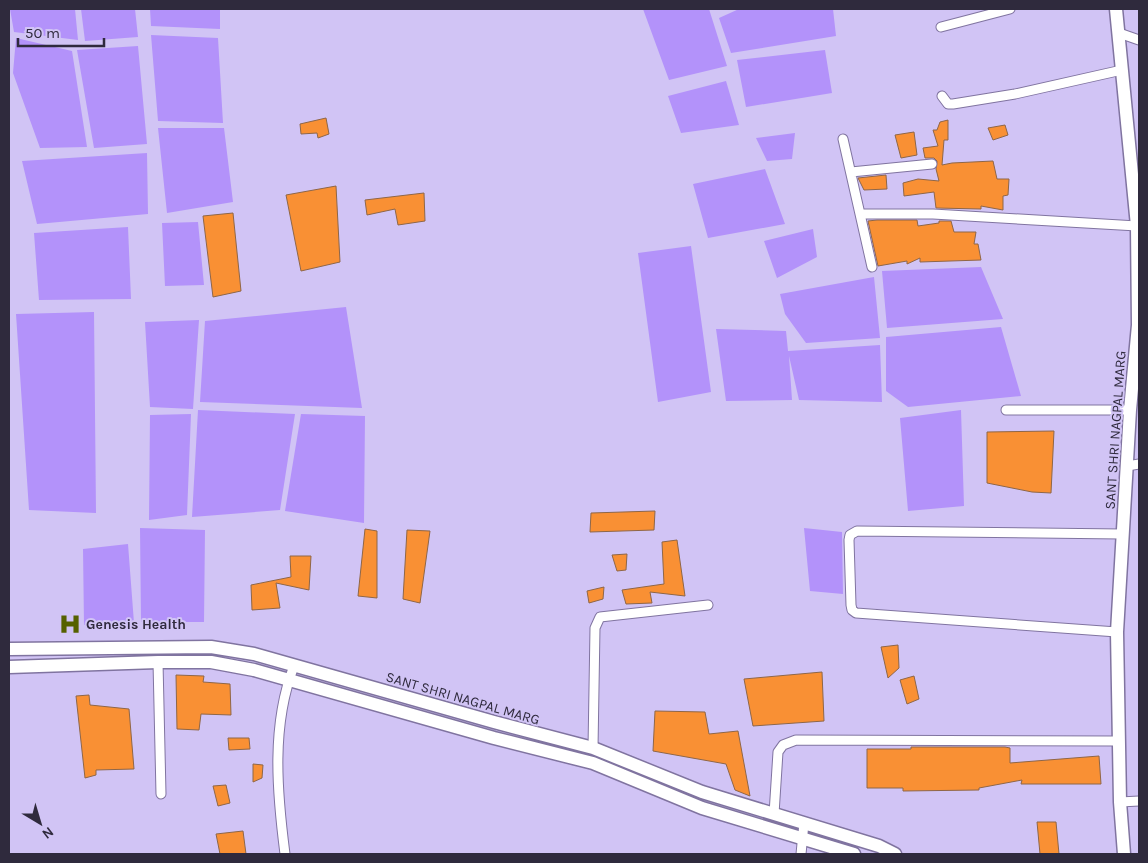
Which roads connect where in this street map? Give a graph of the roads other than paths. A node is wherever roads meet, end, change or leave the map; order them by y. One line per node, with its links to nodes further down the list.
1 (1010, 9): 3 (street)
2 (1116, 9): 4 (street, SANT SHRI NAGPAL MARG)
3 (941, 27)
4 (1119, 33): 5 (street); 6 (street, SANT SHRI NAGPAL MARG)
5 (1139, 40)
6 (1122, 70): 7 (street); 12 (street, SANT SHRI NAGPAL MARG)
7 (942, 96)
8 (843, 139): 10 (street)
9 (932, 164): 10 (street)
10 (851, 172): 11 (street)
11 (862, 214): 12 (street); 13 (street)
12 (1137, 226): 15 (street, SANT SHRI NAGPAL MARG)
13 (872, 266)
14 (1006, 410): 15 (street)
15 (1130, 410): 16 (street, SANT SHRI NAGPAL MARG)
16 (1133, 465): 17 (street, SANT SHRI NAGPAL MARG)
17 (1122, 534): 19 (street, SANT SHRI NAGPAL MARG); 19 (street)
18 (708, 605): 26 (street)
19 (1116, 632): 25 (street, SANT SHRI NAGPAL MARG)
20 (9, 649): 22 (street, SANT SHRI NAGPAL MARG)
21 (158, 662): 23 (street); 24 (street); 27 (street)
22 (294, 666): 24 (street); 26 (street, SANT SHRI NAGPAL MARG)
23 (9, 667)
24 (288, 680): 32 (street); 33 (street)
25 (1118, 741): 29 (street, SANT SHRI NAGPAL MARG); 30 (street)
26 (593, 748): 30 (street, SANT SHRI NAGPAL MARG)
27 (161, 794)
28 (1139, 801): 29 (street)
29 (1120, 802): 37 (street, SANT SHRI NAGPAL MARG)
30 (774, 814): 31 (street, SANT SHRI NAGPAL MARG)
31 (804, 823): 32 (street); 36 (street, SANT SHRI NAGPAL MARG)
32 (801, 838): 34 (street); 35 (street)
33 (285, 854)
34 (801, 854)
35 (854, 854)
36 (895, 854)
37 (1124, 854)

